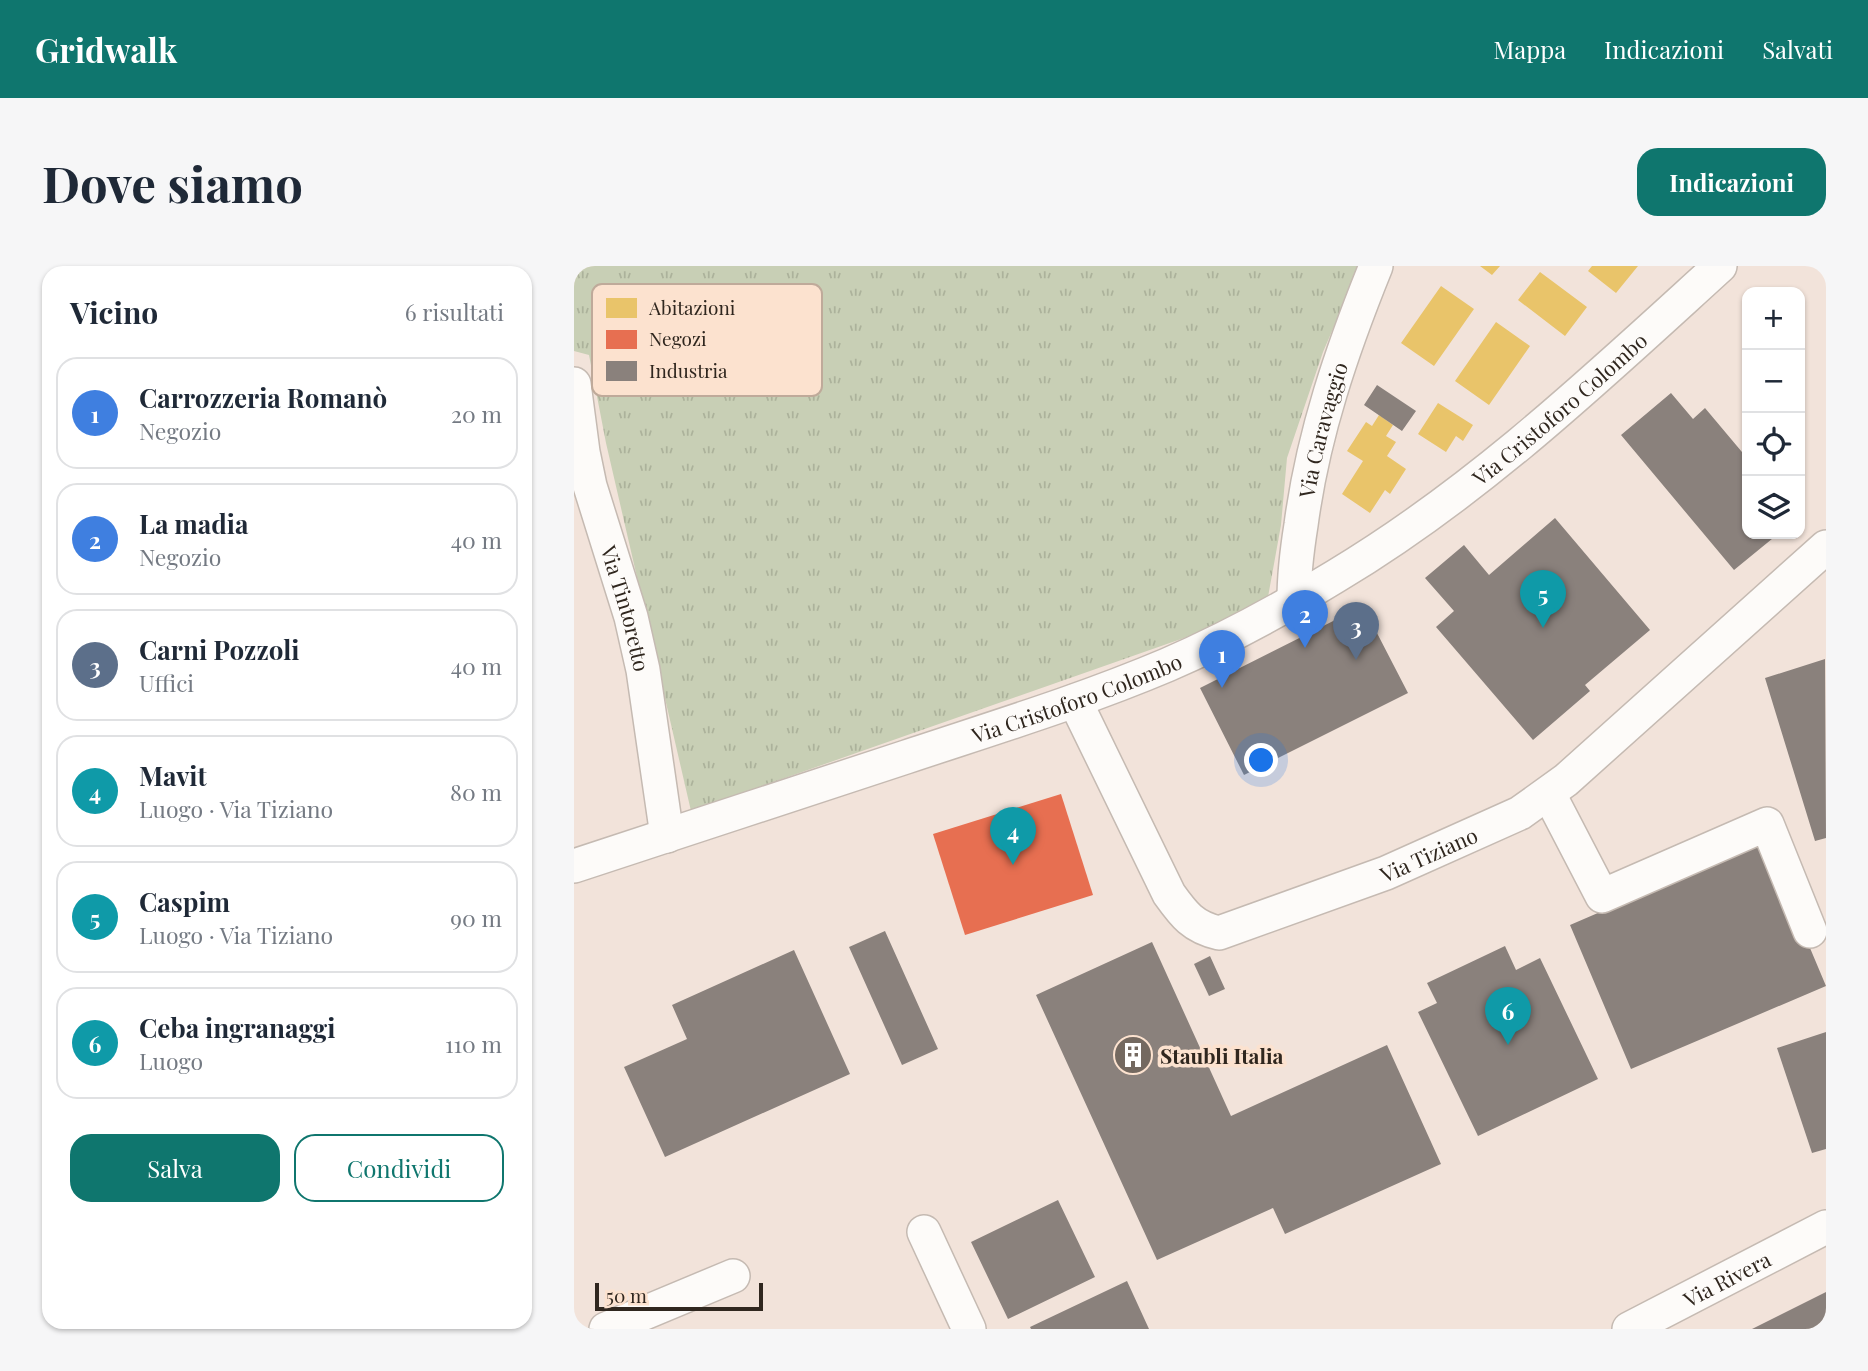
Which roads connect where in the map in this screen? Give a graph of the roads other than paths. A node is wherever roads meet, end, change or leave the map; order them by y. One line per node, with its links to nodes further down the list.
1 (1376, 266): 5 (street, Via Caravaggio)
2 (1720, 266): 5 (street, Via Cristoforo Colombo)
3 (574, 384): 8 (street, Via Tintoretto)
4 (1826, 547): 7 (street, Via Tiziano)
5 (1294, 600): 6 (street, Via Cristoforo Colombo)
6 (1075, 701): 7 (street, Via Tiziano); 8 (street, Via Cristoforo Colombo)
7 (1549, 794): 10 (street)
8 (667, 836): 9 (street, Via Cristoforo Colombo)
9 (574, 866)
10 (1810, 931)
11 (1826, 1227): 16 (street, Via Rivera)
12 (924, 1232): 15 (street)
13 (733, 1276): 14 (street)
14 (606, 1329)
15 (969, 1329)
16 (1629, 1329)

